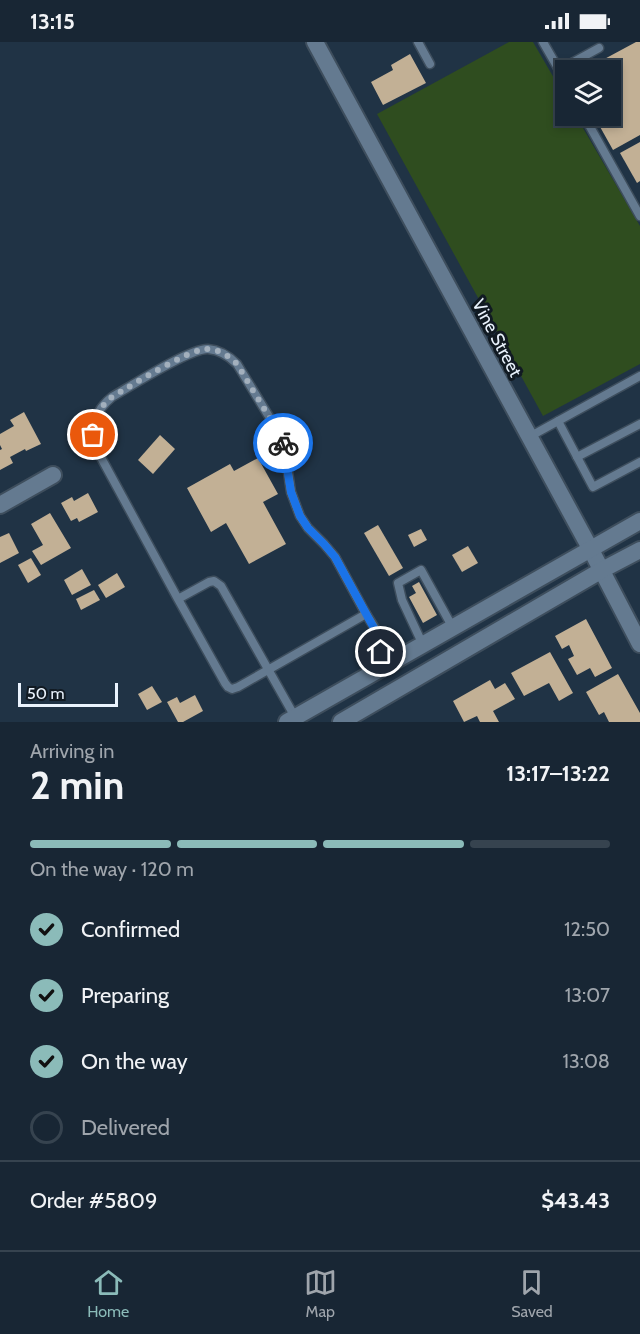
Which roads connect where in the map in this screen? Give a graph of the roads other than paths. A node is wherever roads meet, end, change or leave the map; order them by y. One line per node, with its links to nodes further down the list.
1 (418, 42): 7 (lane)
2 (543, 42): 6 (lane)
3 (318, 46): 13 (main road, Vine Street)
4 (599, 48): 5 (lane)
5 (577, 60)
6 (555, 63)
7 (430, 64)
8 (590, 126): 9 (lane)
9 (640, 216)
10 (640, 376): 11 (lane)
11 (558, 421): 13 (lane); 14 (lane)
12 (640, 424): 14 (lane)
13 (529, 437): 19 (main road, Vine Street)
14 (577, 457): 15 (lane)
15 (640, 462)
16 (53, 475): 17 (main road)
17 (0, 505)
18 (640, 521): 19 (main road)
19 (591, 550): 21 (main road, Vine Street); 24 (main road)
20 (640, 550): 21 (main road)
21 (602, 570): 25 (main road, Vine Street); 30 (main road)
22 (178, 598): 23 (lane); 28 (lane); 28 (lane)
23 (366, 614): 27 (lane); 28 (lane)
24 (453, 628): 26 (main road); 26 (lane)
25 (640, 644)
26 (423, 645): 27 (main road)
27 (384, 667): 29 (main road)
28 (268, 670): 29 (lane)
29 (291, 720)
30 (341, 722)

